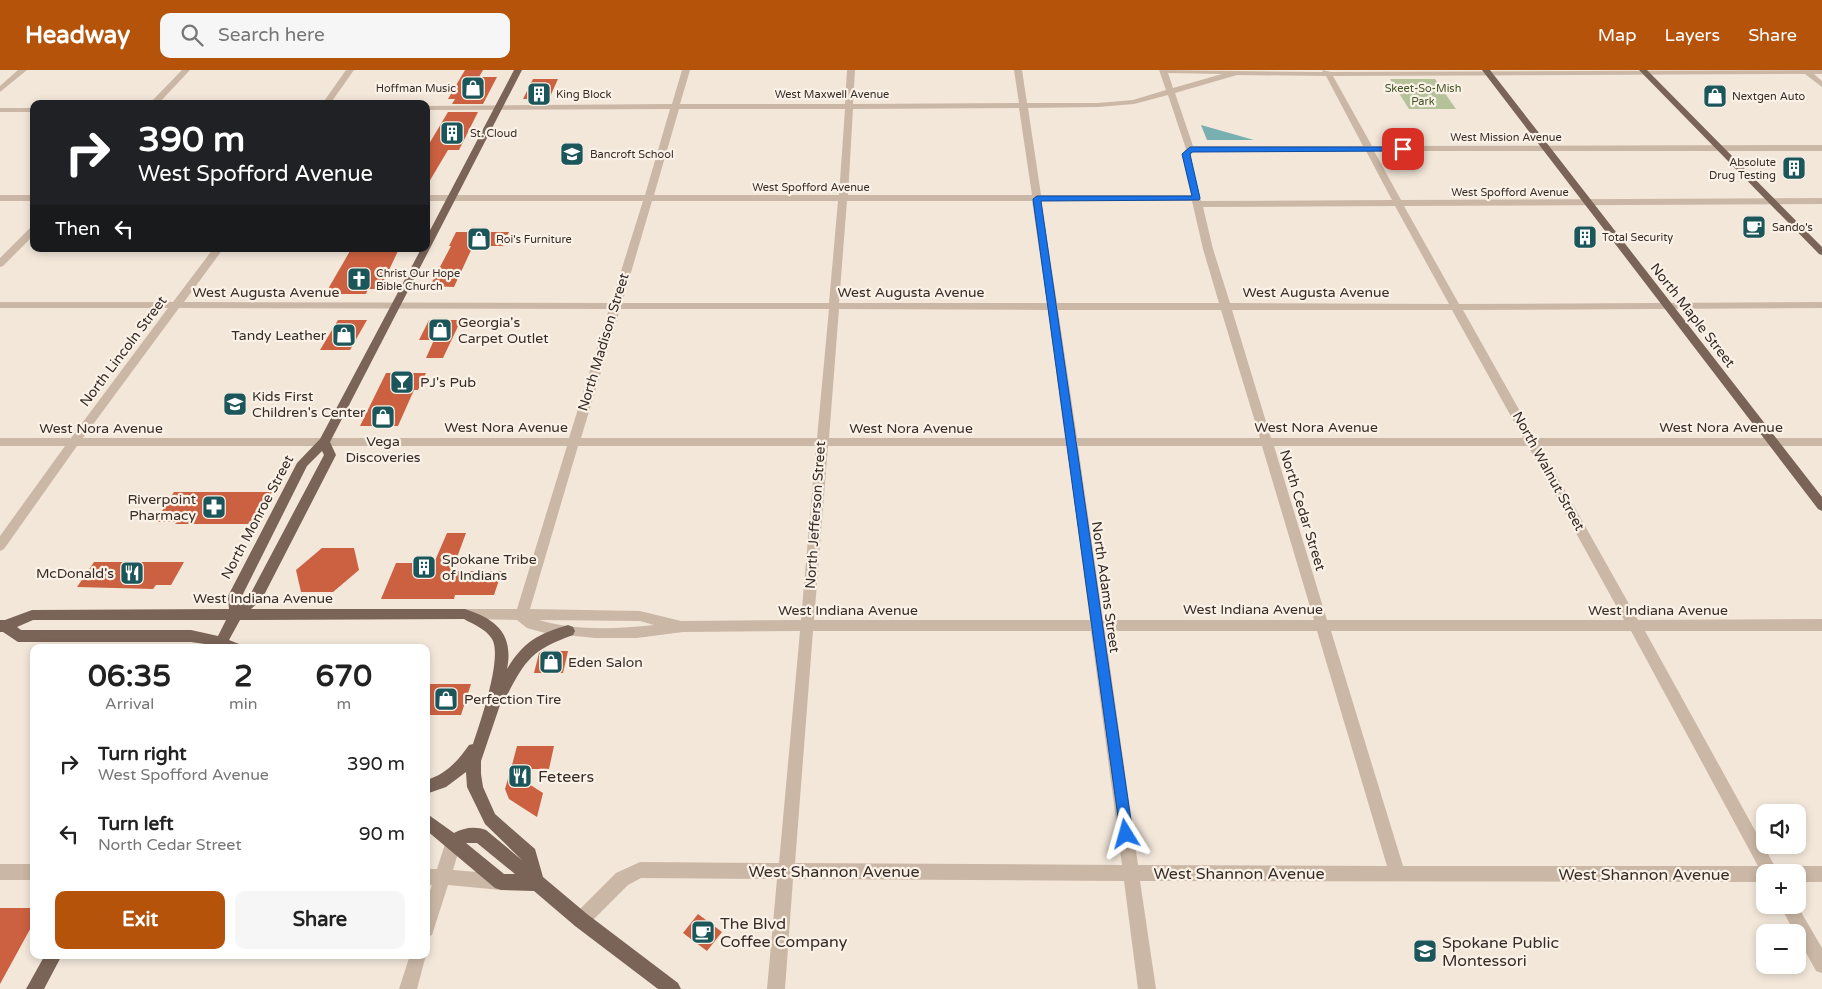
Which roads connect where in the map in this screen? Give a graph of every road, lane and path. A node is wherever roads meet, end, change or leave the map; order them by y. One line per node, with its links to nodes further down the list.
1 (23, 70): 16 (street)
2 (186, 70): 18 (street)
3 (350, 70): 19 (street)
4 (518, 70): 23 (main road, North Monroe Street)
5 (686, 70): 22 (street, North Madison Street)
6 (851, 70): 20 (street, North Jefferson Street)
7 (1018, 70): 21 (street, North Adams Street)
8 (1163, 70): 14 (street, West Maxwell Avenue); 17 (street, North Cedar Street)
9 (1805, 71): 12 (street, West Maxwell Avenue); 13 (street, West Maxwell Avenue); 15 (street)
10 (1327, 72): 11 (street, West Maxwell Avenue); 14 (street, West Maxwell Avenue); 31 (street, North Walnut Street)
11 (1488, 72): 12 (street, West Maxwell Avenue); 27 (main road, North Maple Street)
12 (1645, 72): 28 (main road)
13 (1822, 72)
14 (1234, 74): 17 (street, West Maxwell Avenue)
15 (1822, 85)
16 (0, 90)
17 (1169, 92): 21 (street, West Maxwell Avenue); 30 (street, North Cedar Street)
18 (157, 100)
19 (329, 100)
20 (850, 105): 21 (street, West Maxwell Avenue); 22 (street, West Maxwell Avenue); 37 (street, North Jefferson Street)
21 (1024, 105): 38 (street, North Adams Street)
22 (676, 106): 23 (street, West Maxwell Avenue); 36 (street, North Madison Street)
23 (499, 107): 24 (street, West Maxwell Avenue); 35 (main road, North Monroe Street)
24 (430, 108)
25 (0, 110): 26 (street)
26 (30, 110)
27 (1547, 148): 28 (street, West Mission Avenue); 31 (street, West Mission Avenue); 42 (main road, North Maple Street)
28 (1721, 148): 29 (street, West Mission Avenue); 40 (main road)
29 (1822, 148)
30 (1190, 149): 31 (street, West Mission Avenue); 39 (street, North Cedar Street)
31 (1368, 149): 43 (street, North Walnut Street)
32 (0, 198): 33 (street)
33 (30, 198)
34 (430, 198): 35 (street, West Spofford Avenue)
35 (451, 198): 36 (street, West Spofford Avenue); 45 (main road, North Monroe Street)
36 (649, 198): 37 (street, West Spofford Avenue); 53 (street, North Madison Street)
37 (843, 199): 38 (street, West Spofford Avenue); 54 (street, North Jefferson Street)
38 (1037, 199): 39 (street, West Spofford Avenue); 57 (street, North Adams Street)
39 (1197, 201): 43 (street, West Spofford Avenue); 58 (street, North Cedar Street)
40 (1773, 202): 41 (street, West Spofford Avenue); 42 (street, West Spofford Avenue); 48 (main road)
41 (1822, 202)
42 (1589, 203): 43 (street, West Spofford Avenue); 55 (main road, North Maple Street)
43 (1398, 204): 59 (street, North Walnut Street)
44 (30, 233): 49 (street)
45 (430, 240)
46 (216, 252): 52 (street, North Lincoln Street)
47 (424, 252): 56 (main road, North Monroe Street)
48 (1822, 252)
49 (0, 264)
50 (1822, 304): 55 (street, West Augusta Avenue)
51 (0, 305): 52 (street, West Augusta Avenue)
52 (176, 305): 56 (street, West Augusta Avenue); 68 (street, North Lincoln Street)
53 (615, 305): 54 (street, West Augusta Avenue); 56 (street, West Augusta Avenue); 62 (street, North Madison Street)
54 (833, 305): 57 (street, West Augusta Avenue); 63 (street, North Jefferson Street)
55 (1668, 305): 59 (street, West Augusta Avenue); 66 (main road, North Maple Street)
56 (395, 306): 61 (main road, North Monroe Street)
57 (1051, 306): 58 (street, West Augusta Avenue); 69 (street, North Adams Street)
58 (1226, 306): 59 (street, West Augusta Avenue); 64 (street, North Cedar Street)
59 (1457, 307): 65 (street, North Walnut Street)
60 (0, 442): 68 (street, West Nora Avenue)
61 (324, 442): 62 (street, West Nora Avenue); 68 (street, West Nora Avenue); 74 (main road, North Monroe Street); 74 (main road, North Monroe Street)
62 (572, 442): 63 (street, West Nora Avenue); 73 (street, North Madison Street)
63 (821, 442): 69 (street, West Nora Avenue); 78 (street, North Jefferson Street)
64 (1267, 442): 65 (street, West Nora Avenue); 69 (street, West Nora Avenue); 80 (street, North Cedar Street)
65 (1532, 442): 66 (street, West Nora Avenue); 81 (street, North Walnut Street)
66 (1773, 442): 67 (street, West Nora Avenue); 70 (main road, North Maple Street)
67 (1822, 442)
68 (73, 443): 71 (street, North Lincoln Street)
69 (1072, 443): 79 (street, North Adams Street)
70 (1822, 506)
71 (0, 546)
72 (465, 614): 73 (street, West Indiana Avenue); 74 (main road, West Indiana Avenue); 85 (main road)
73 (522, 614): 77 (street, West Indiana Avenue); 82 (street, West Indiana Avenue)
74 (236, 615): 76 (main road, West Indiana Avenue); 84 (main road, North Monroe Street)
75 (1822, 625): 81 (street, West Indiana Avenue)
76 (3, 626): 83 (main road, West Indiana Avenue)
77 (683, 626): 78 (street, West Indiana Avenue); 82 (street, West Indiana Avenue)
78 (806, 626): 79 (street, West Indiana Avenue); 91 (street, North Jefferson Street)
79 (1096, 626): 80 (street, West Indiana Avenue); 94 (street, North Adams Street)
80 (1322, 626): 81 (street, West Indiana Avenue); 95 (street, North Cedar Street)
81 (1635, 626): 90 (street, North Walnut Street)
82 (568, 631): 85 (main road)
83 (217, 644)
84 (225, 644)
85 (491, 712): 86 (main road)
86 (483, 738): 87 (main road); 101 (main road)
87 (430, 786)
88 (430, 823): 89 (main road)
89 (453, 842): 99 (street); 100 (main road); 101 (main road)
90 (1766, 864)
91 (787, 871): 94 (street, West Shannon Avenue); 104 (street, West Shannon Avenue); 111 (street, North Jefferson Street)
92 (0, 872): 93 (street)
93 (30, 872)
94 (1131, 873): 95 (street, West Shannon Avenue); 112 (street, North Adams Street)
95 (1398, 874): 96 (street, West Shannon Avenue)
96 (1756, 874)
97 (1806, 874): 98 (street)
98 (1822, 874)
99 (434, 877): 100 (street); 102 (street)
100 (501, 882): 101 (main road)
101 (536, 883): 104 (main road)
102 (430, 903)
103 (1793, 914): 107 (street)
104 (581, 920): 110 (main road)
105 (52, 959): 108 (main road)
106 (417, 959): 109 (street)
107 (1822, 965)
108 (35, 989)
109 (408, 989)
110 (672, 989)
111 (776, 989)
112 (1147, 989)

